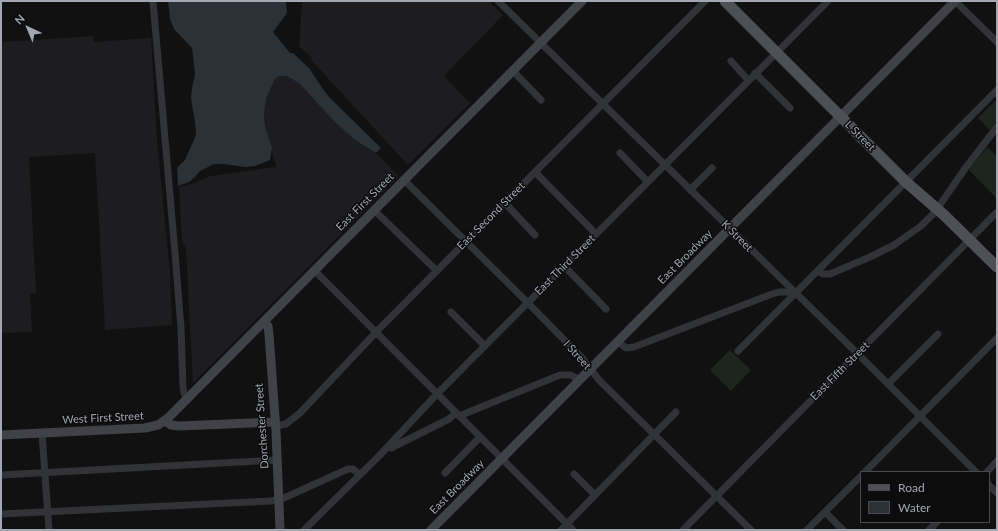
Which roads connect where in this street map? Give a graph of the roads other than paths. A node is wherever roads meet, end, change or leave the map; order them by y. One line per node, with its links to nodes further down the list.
1 (152, 1): 59 (street)
2 (498, 1): 9 (street, K Street)
3 (582, 1): 9 (main road, East First Street)
4 (705, 1): 17 (street, East Second Street)
5 (725, 1): 10 (main road, L Street)
6 (828, 1): 10 (street, East Third Street)
7 (955, 1): 8 (street); 19 (main road, East Broadway)
8 (997, 42)
9 (541, 43): 12 (main road, East First Street); 17 (street, K Street)
10 (776, 52): 13 (street, East Third Street); 19 (main road, L Street)
11 (732, 61): 14 (street)
12 (513, 71): 16 (street); 25 (main road, East First Street)
13 (755, 73): 14 (street, East Third Street); 18 (street)
14 (748, 80): 22 (street, East Third Street)
15 (997, 90): 27 (street)
16 (541, 100)
17 (603, 104): 22 (street, K Street); 24 (street, East Second Street)
18 (790, 108)
19 (840, 116): 27 (main road, L Street); 33 (main road, East Broadway)
20 (997, 127): 30 (street)
21 (620, 153): 26 (street)
22 (665, 164): 26 (street, East Third Street); 28 (street, K Street)
23 (712, 168): 28 (street)
24 (535, 172): 29 (street, East Second Street); 34 (street)
25 (404, 180): 31 (main road, East First Street); 37 (street, I Street)
26 (648, 182): 34 (street, East Third Street)
27 (906, 182): 30 (main road, L Street); 41 (street)
28 (690, 190): 33 (street, K Street)
29 (504, 203): 35 (street); 37 (street, East Second Street)
30 (938, 209): 36 (main road, L Street); 41 (street)
31 (374, 210): 40 (main road, East First Street); 42 (street)
32 (997, 212): 36 (street, East Fifth Street)
33 (730, 229): 43 (street, K Street); 51 (main road, East Broadway)
34 (596, 234): 38 (street, East Third Street)
35 (535, 235)
36 (970, 241): 39 (main road, L Street); 54 (street, East Fifth Street)
37 (466, 242): 42 (street, East Second Street); 44 (street, I Street)
38 (564, 266): 44 (street, East Third Street); 45 (street)
39 (997, 267)
40 (314, 270): 47 (main road, East First Street); 48 (street)
41 (818, 270): 43 (street)
42 (437, 271): 48 (street, East Second Street)
43 (795, 292): 51 (street); 53 (street); 54 (street, K Street)
44 (528, 303): 52 (street, East Third Street); 55 (street, I Street)
45 (606, 308)
46 (451, 312): 52 (street)
47 (264, 321): 59 (main road, East First Street); 64 (main road, Dorchester Street)
48 (376, 333): 58 (street); 64 (street, East Second Street)
49 (938, 334): 57 (street)
50 (997, 338): 62 (street)
51 (618, 342): 55 (main road, East Broadway)
52 (485, 346): 58 (street, East Third Street)
53 (738, 351)
54 (858, 354): 57 (street, K Street); 83 (street, East Fifth Street)
55 (590, 369): 56 (main road, East Broadway); 67 (street, I Street)
56 (580, 380): 61 (street); 70 (main road, East Broadway)
57 (888, 384): 62 (street, K Street)
58 (437, 394): 61 (street); 69 (street, East Third Street)
59 (188, 399): 63 (main road, East First Street)
60 (676, 412): 67 (street)
61 (458, 415): 68 (street); 69 (street)
62 (920, 416): 73 (street); 74 (street, K Street)
63 (165, 421): 64 (main road); 65 (main road, West First Street)
64 (275, 424): 71 (main road, Dorchester Street)
65 (42, 433): 66 (main road, West First Street); 76 (street)
66 (1, 435)
67 (654, 435): 82 (street); 83 (street, I Street)
68 (480, 437): 70 (street); 77 (street)
69 (379, 456): 80 (street, East Third Street)
70 (502, 459): 88 (street); 92 (main road, East Broadway)
71 (277, 460): 76 (street); 84 (main road, Dorchester Street)
72 (997, 461): 75 (street)
73 (866, 471)
74 (975, 471)
75 (987, 471)
76 (45, 473): 79 (street); 85 (street)
77 (444, 473)
78 (574, 474): 82 (street)
79 (1, 475)
80 (360, 475): 84 (street); 91 (street, East Third Street)
81 (860, 477): 86 (street)
82 (595, 495): 88 (street)
83 (716, 496): 95 (street, East Fifth Street); 96 (street, I Street)
84 (279, 499): 85 (street); 90 (main road, Dorchester Street)
85 (48, 512): 87 (street); 89 (street)
86 (825, 512): 97 (street); 98 (street)
87 (1, 514)
88 (567, 524): 93 (street); 94 (street)
89 (49, 530)
90 (280, 530)
91 (304, 530)
92 (431, 530)
93 (561, 530)
94 (573, 530)
95 (683, 530)
96 (751, 530)
97 (807, 530)
98 (843, 530)

